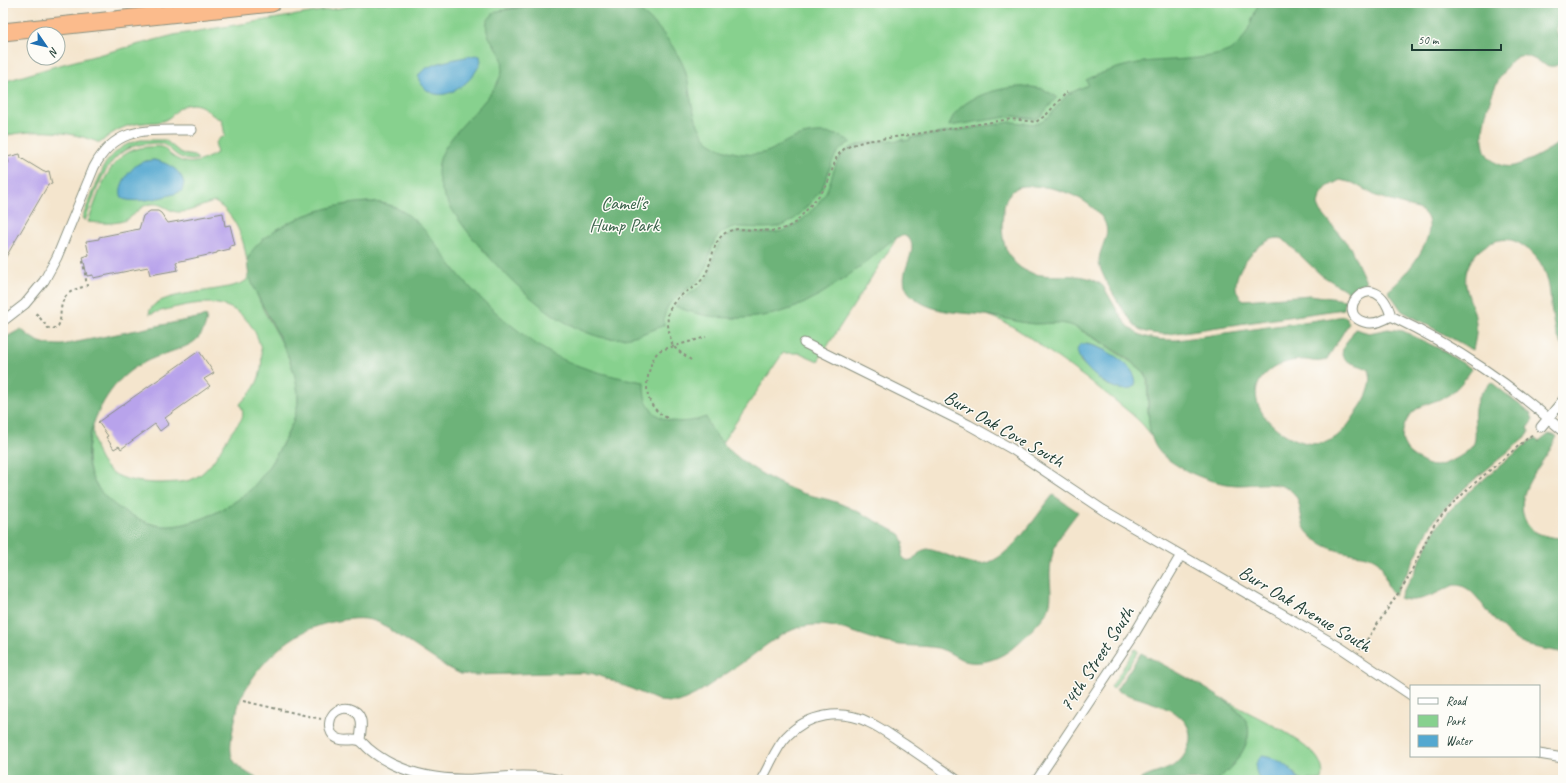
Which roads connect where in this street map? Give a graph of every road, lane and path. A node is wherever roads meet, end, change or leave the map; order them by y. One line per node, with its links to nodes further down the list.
1 (272, 3): 2 (highway)
2 (3, 32)
3 (1067, 92): 11 (path)
4 (192, 130): 8 (street)
5 (84, 262): 6 (path)
6 (36, 313)
7 (1391, 316): 15 (street)
8 (3, 321)
9 (706, 337): 11 (path)
10 (804, 343): 18 (street, Burr Oak Cove South)
11 (673, 347): 12 (path); 14 (path)
12 (691, 360)
13 (1563, 400): 15 (street)
14 (667, 418)
15 (1548, 418): 16 (street); 17 (street)
16 (1541, 427): 19 (path)
17 (1563, 431)
18 (1181, 555): 19 (street, Burr Oak Avenue South); 29 (street, 74th Street South)
19 (1356, 657): 20 (street, Burr Oak Avenue South)
20 (1410, 693)
21 (243, 701): 22 (path)
22 (330, 721): 23 (street); 23 (street)
23 (360, 740): 26 (street)
24 (1540, 754): 25 (street)
25 (1563, 758)
26 (560, 780)
27 (761, 780): 28 (street)
28 (957, 780)
29 (1038, 780)

